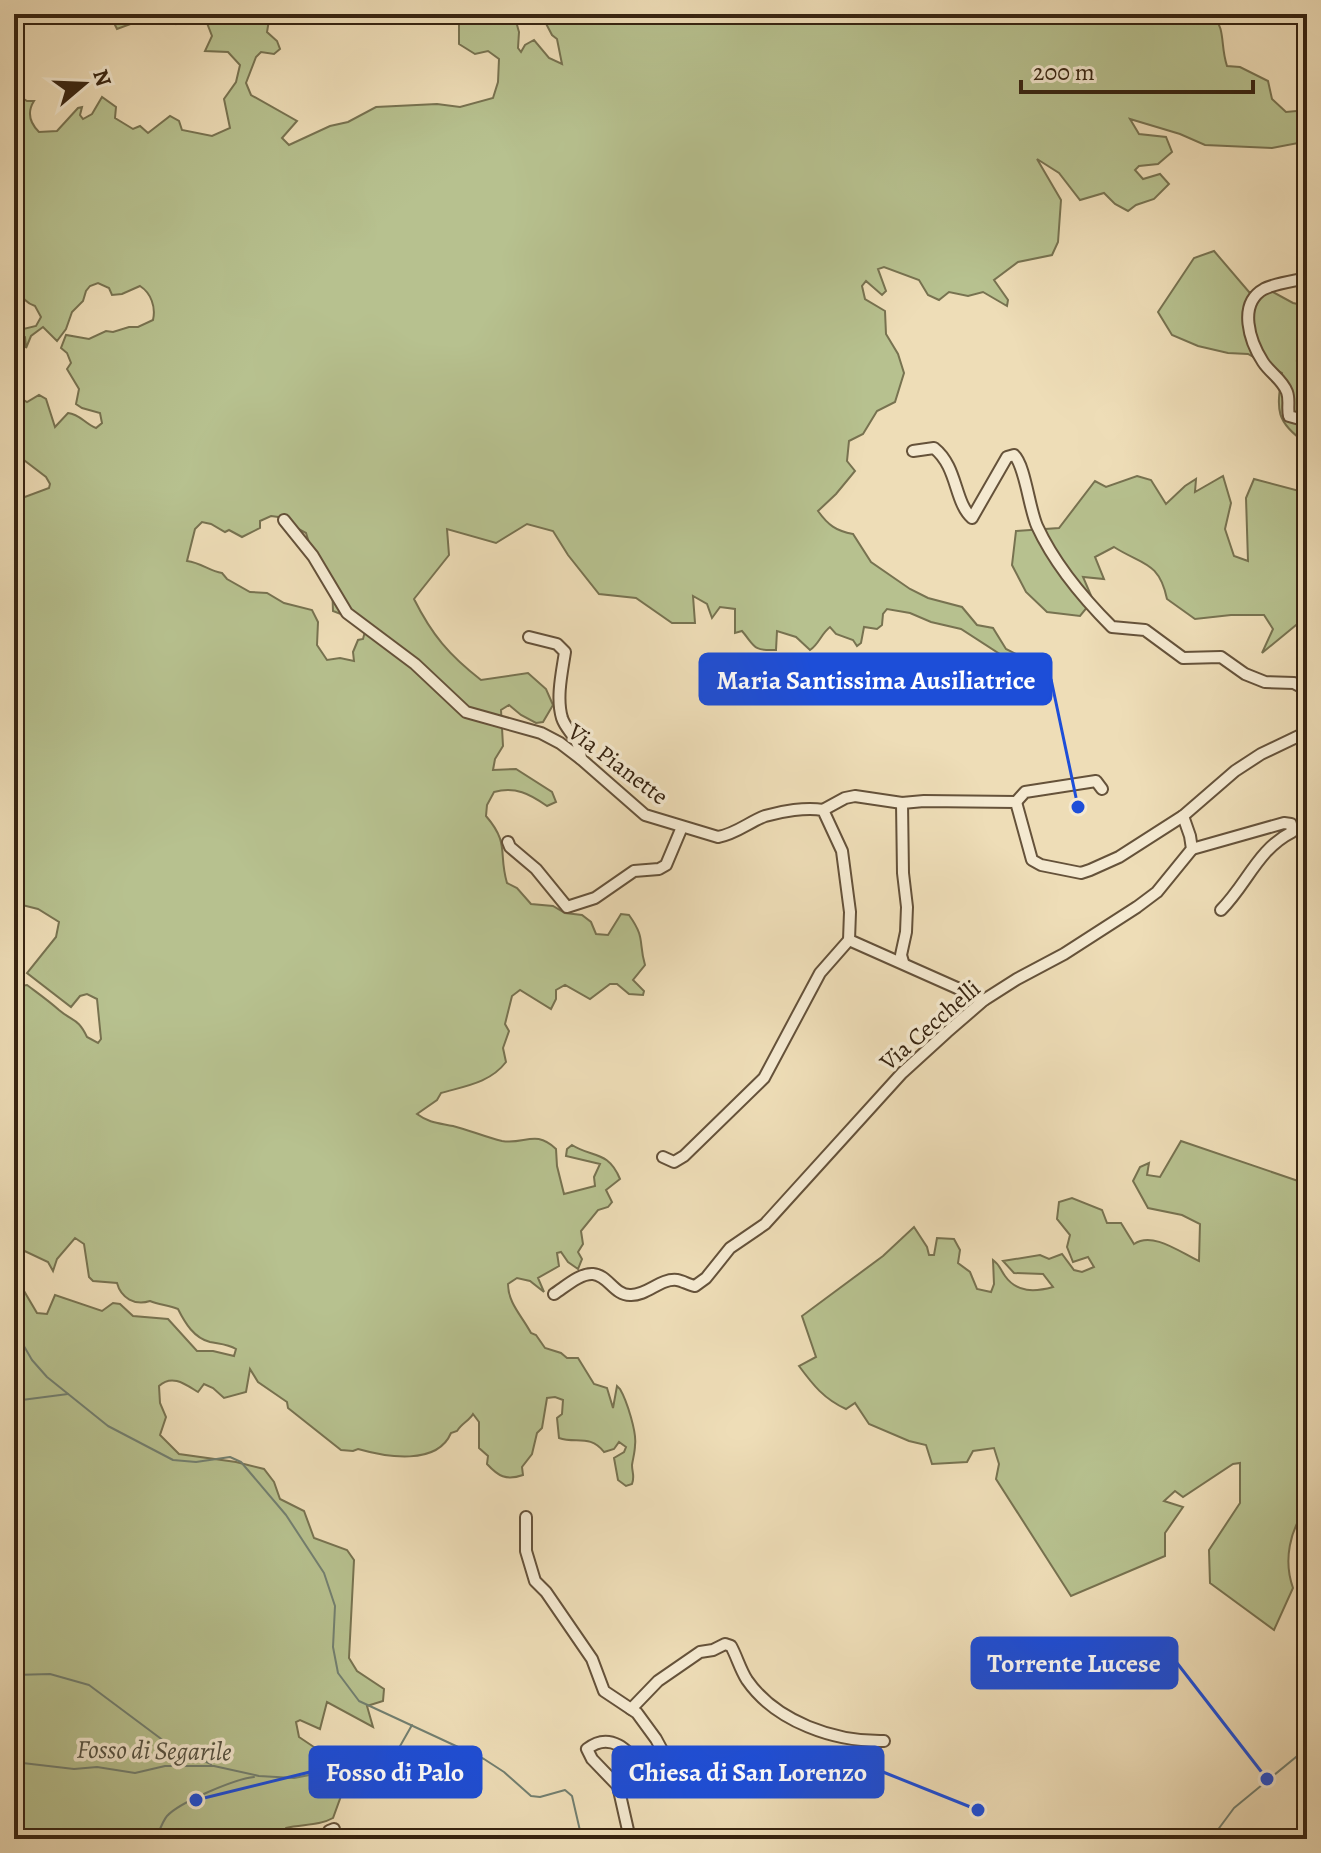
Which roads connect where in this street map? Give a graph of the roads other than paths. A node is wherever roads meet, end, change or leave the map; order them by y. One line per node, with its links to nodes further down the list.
1 (1307, 278): 2 (street)
2 (1307, 421)
3 (913, 451): 6 (street)
4 (284, 520): 8 (street, Via Pianette)
5 (529, 637): 8 (street)
6 (1307, 690)
7 (1307, 732): 13 (street)
8 (581, 759): 14 (street, Via Pianette)
9 (1102, 789): 10 (street)
10 (1016, 802): 11 (street, Via Pianette); 13 (street)
11 (902, 803): 12 (street, Via Pianette); 19 (street)
12 (823, 810): 14 (street, Via Pianette); 18 (street)
13 (1183, 816): 16 (street)
14 (682, 827): 15 (street)
15 (508, 842)
16 (1192, 849): 17 (street); 20 (street, Via Cecchelli)
17 (1221, 910)
18 (849, 940): 19 (street); 21 (street)
19 (903, 962): 20 (street)
20 (984, 1000): 22 (street, Via Cecchelli)
21 (663, 1157)
22 (554, 1294)
23 (526, 1517): 24 (street)
24 (631, 1709): 25 (street); 28 (street)
25 (884, 1741)
26 (334, 1829): 27 (street)
27 (326, 1839)
28 (630, 1839)

